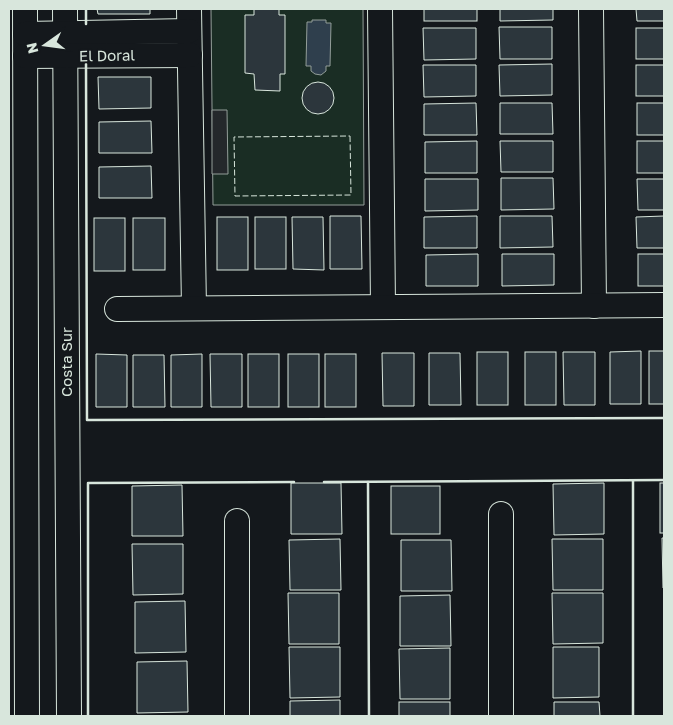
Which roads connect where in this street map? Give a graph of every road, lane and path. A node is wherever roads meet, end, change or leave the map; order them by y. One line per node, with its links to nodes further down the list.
1 (25, 9): 6 (street)
2 (66, 9): 7 (street, Costa Sur)
3 (380, 9): 11 (street)
4 (590, 9): 10 (street)
5 (189, 20): 7 (street, El Doral); 8 (street)
6 (25, 45): 7 (street, El Doral); 16 (street)
7 (66, 45): 8 (street, El Doral); 17 (street, Costa Sur)
8 (190, 55): 12 (street)
9 (664, 305): 10 (street)
10 (594, 306): 11 (street)
11 (383, 307): 12 (street)
12 (194, 308): 13 (street)
13 (117, 309)
14 (501, 514): 19 (street)
15 (237, 521): 18 (street)
16 (27, 716)
17 (69, 716)
18 (238, 716)
19 (502, 716)

